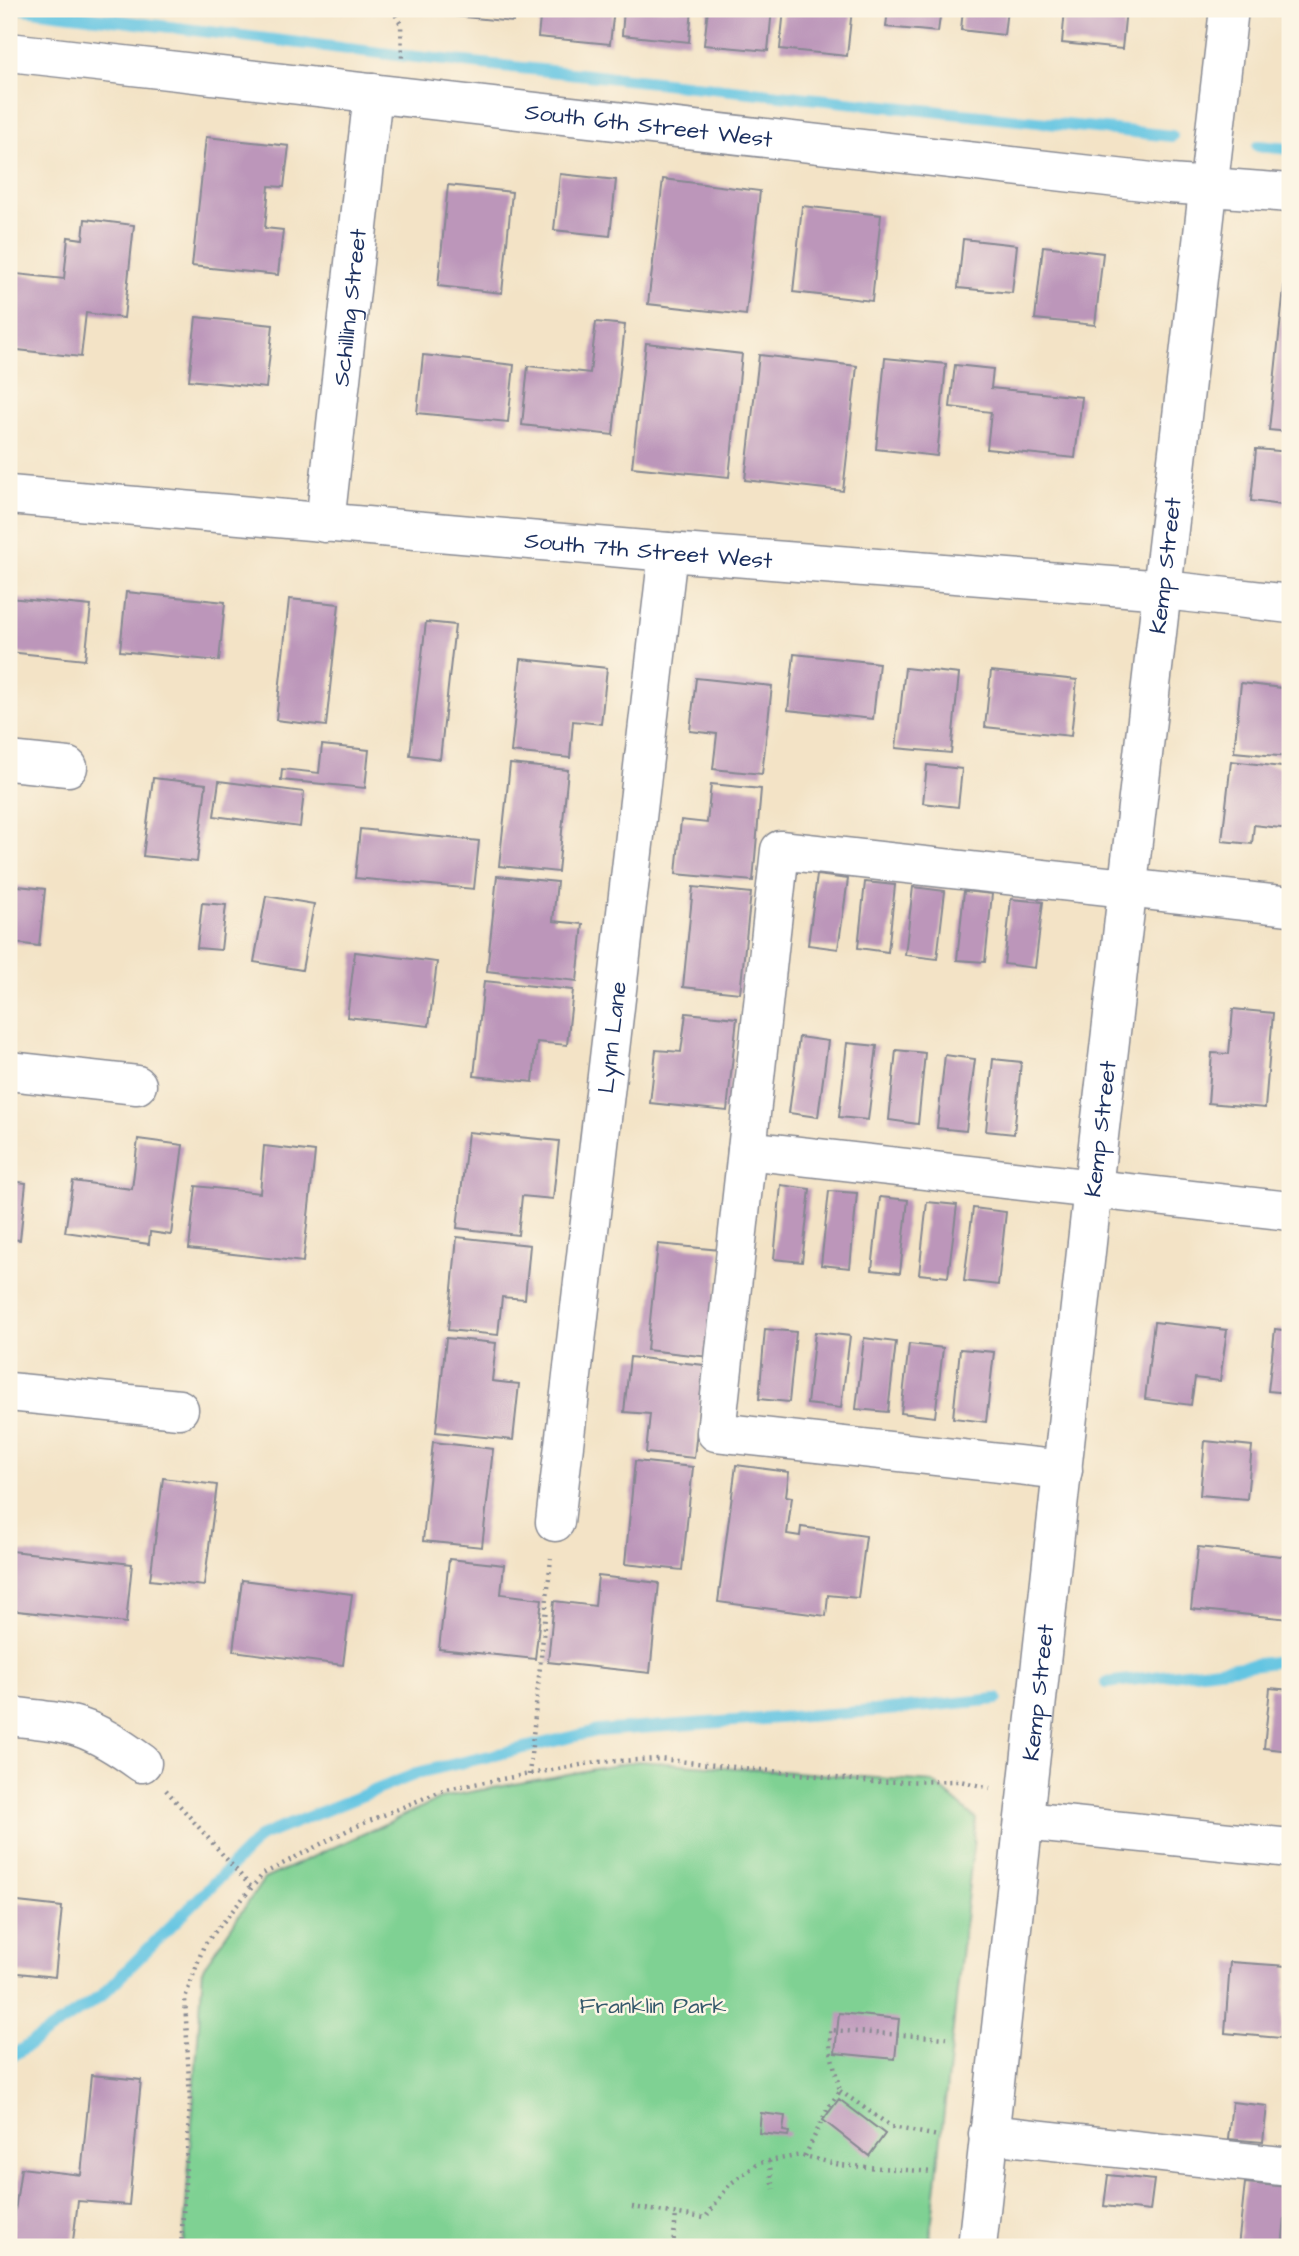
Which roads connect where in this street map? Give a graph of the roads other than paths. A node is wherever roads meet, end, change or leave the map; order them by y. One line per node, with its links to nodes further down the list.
1 (1229, 9): 4 (street, Kemp Street)
2 (9, 52): 3 (street, South 6th Street West)
3 (373, 93): 4 (street, South 6th Street West); 7 (street, Schilling Street)
4 (1210, 187): 5 (street, South 6th Street West); 9 (street, Kemp Street)
5 (1290, 193)
6 (9, 495): 7 (street, South 7th Street West)
7 (325, 523): 8 (street, South 7th Street West)
8 (668, 552): 9 (street, South 7th Street West); 23 (street, Lynn Lane)
9 (1164, 590): 10 (street, South 7th Street West); 13 (street, Kemp Street)
10 (1290, 604)
11 (9, 761): 12 (street)
12 (68, 767)
13 (1129, 889): 14 (street); 17 (street); 18 (street, Kemp Street)
14 (1290, 905)
15 (9, 1071): 16 (street)
16 (137, 1085)
17 (747, 1150): 18 (street); 22 (street)
18 (1093, 1188): 19 (street); 22 (street, Kemp Street)
19 (1290, 1211)
20 (9, 1392): 21 (street)
21 (178, 1409)
22 (1063, 1470): 26 (street, Kemp Street)
23 (555, 1522)
24 (9, 1716): 25 (street)
25 (142, 1763)
26 (1024, 1822): 27 (street); 28 (street, Kemp Street)
27 (1290, 1848)
28 (988, 2134): 29 (street); 30 (street, Kemp Street)
29 (1290, 2167)
30 (977, 2247)

